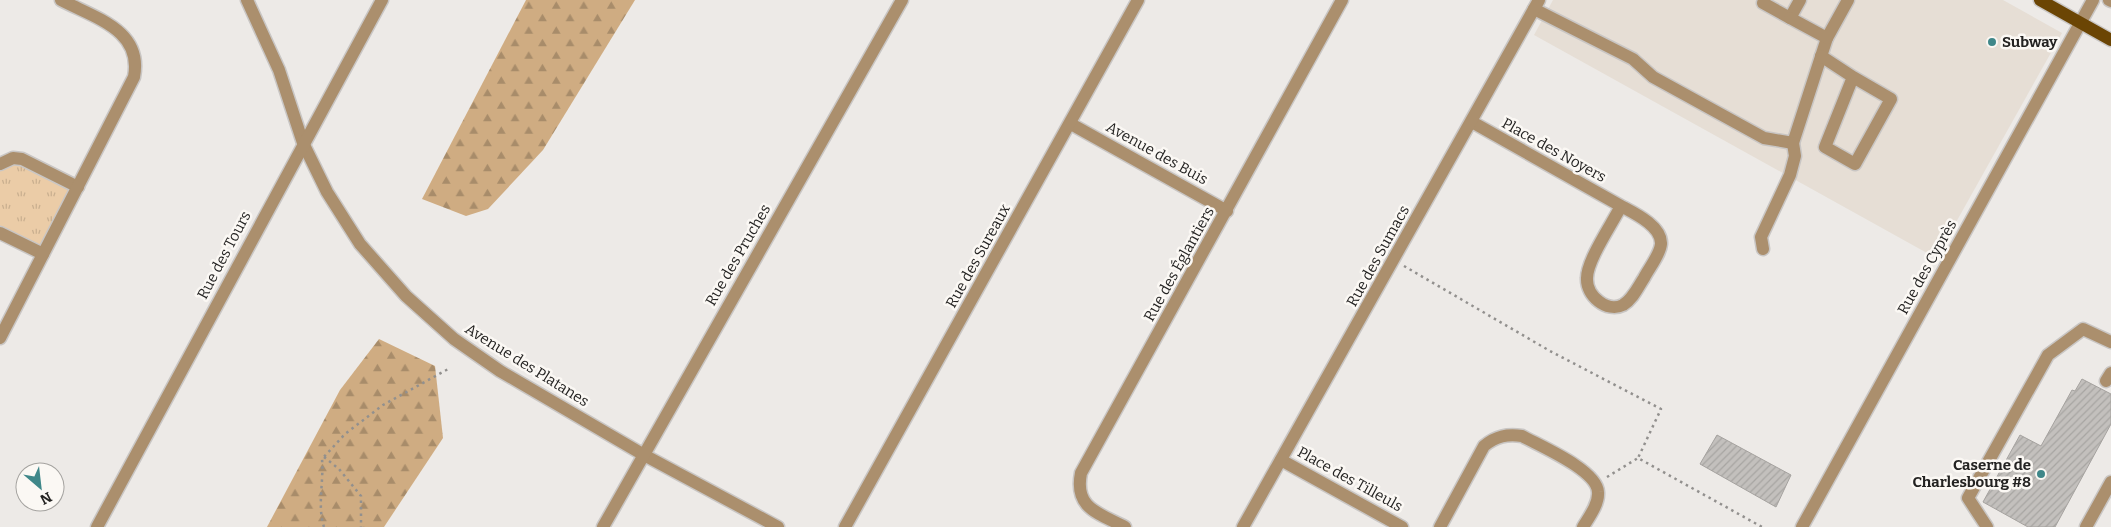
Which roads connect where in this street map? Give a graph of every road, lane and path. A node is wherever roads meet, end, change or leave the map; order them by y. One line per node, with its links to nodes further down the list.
1 (61, 0): 24 (street)
2 (247, 0): 21 (street, Avenue des Platanes)
3 (382, 0): 21 (street, Rue des Tours)
4 (902, 0): 34 (street, Rue des Pruches)
5 (1138, 0): 20 (street, Rue des Sureaux)
6 (1342, 0): 26 (street, Rue des Églantiers)
7 (1800, 0): 13 (street)
8 (1848, 0): 15 (street)
9 (2040, 0): 14 (main road)
10 (2093, 0): 14 (street, Rue des Cyprès)
11 (1761, 1): 13 (street)
12 (1537, 5): 19 (street, Rue des Sumacs); 22 (street)
13 (1790, 18): 15 (street)
14 (2080, 23): 16 (main road); 52 (street, Rue des Cyprès)
15 (1827, 38): 17 (street)
16 (2111, 40)
17 (1821, 56): 18 (street); 22 (street)
18 (1853, 77): 18 (street)
19 (1472, 122): 25 (street, Place des Noyers); 30 (street, Rue des Sumacs)
20 (1071, 124): 26 (street, Avenue des Buis); 45 (street, Rue des Sureaux)
21 (303, 143): 34 (street, Avenue des Platanes); 40 (street, Rue des Tours)
22 (1793, 143): 28 (street)
23 (0, 164): 24 (street)
24 (78, 187): 29 (street)
25 (1621, 206): 25 (street, Place des Noyers)
26 (1227, 211): 46 (street, Rue des Églantiers)
27 (0, 233): 29 (street)
28 (1763, 249)
29 (43, 254): 31 (street)
30 (1393, 261): 36 (path); 37 (street, Rue des Sumacs)
31 (0, 338)
32 (2111, 342): 53 (street)
33 (450, 368): 35 (path)
34 (644, 455): 43 (street, Rue des Pruches); 44 (street, Avenue des Platanes)
35 (324, 457): 41 (path); 42 (path)
36 (1638, 458): 39 (path); 51 (path)
37 (1282, 460): 47 (street, Rue des Sumacs); 48 (street, Place des Tilleuls)
38 (2111, 482): 54 (street)
39 (1596, 483): 49 (street); 50 (street)
40 (97, 527)
41 (324, 527)
42 (361, 527)
43 (603, 527)
44 (778, 527)
45 (845, 527)
46 (1125, 527)
47 (1243, 527)
48 (1402, 527)
49 (1440, 527)
50 (1583, 527)
51 (1762, 527)
52 (1802, 527)
53 (1987, 527)
54 (2086, 527)

